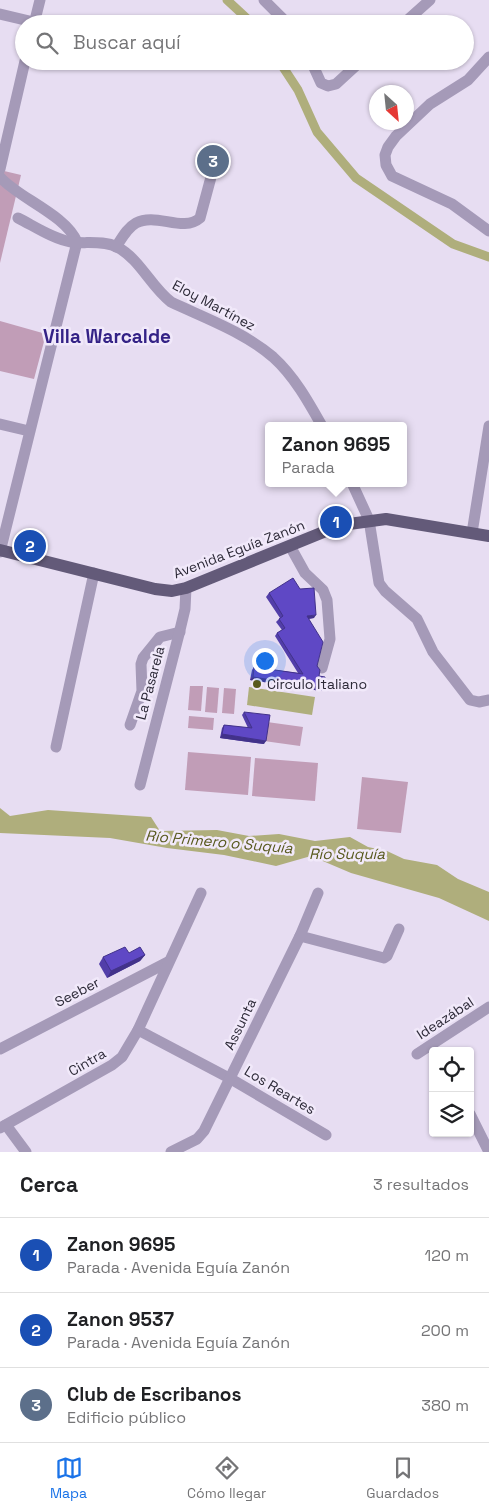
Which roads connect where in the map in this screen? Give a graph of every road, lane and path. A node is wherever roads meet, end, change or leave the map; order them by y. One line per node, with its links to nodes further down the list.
1 (40, 0): 5 (street)
2 (264, 0): 6 (street)
3 (430, 0): 7 (street)
4 (0, 14): 8 (street)
5 (38, 15)
6 (279, 15)
7 (413, 15)
8 (15, 18)
9 (489, 57): 17 (street)
10 (23, 70): 14 (street)
11 (315, 70): 12 (street)
12 (351, 70)
13 (214, 166): 19 (street)
14 (0, 169)
15 (0, 177): 18 (street)
16 (18, 218): 18 (street, Eloy Martínez)
17 (489, 231)
18 (77, 242): 19 (street, Eloy Martínez); 23 (street)
19 (116, 247): 20 (street, Eloy Martínez)
20 (320, 422)
21 (0, 424): 23 (street)
22 (489, 426): 26 (street)
23 (29, 431): 29 (street)
24 (354, 487): 25 (street)
25 (369, 520): 26 (main road, Avenida Eguía Zanón); 28 (main road, Avenida Eguía Zanón); 34 (street)
26 (472, 533): 27 (main road, Avenida Eguía Zanón)
27 (489, 536)
28 (290, 546): 31 (main road, Avenida Eguía Zanón); 33 (street)
29 (0, 550): 30 (main road, Avenida Eguía Zanón)
30 (94, 573): 31 (main road, Avenida Eguía Zanón); 36 (street)
31 (186, 588): 32 (street, La Pasarela)
32 (180, 632): 35 (street); 37 (street, La Pasarela)
33 (322, 668)
34 (489, 700)
35 (130, 725)
36 (56, 747)
37 (140, 786)
38 (318, 892): 41 (street, Assunta)
39 (201, 893): 42 (street, Cintra)
40 (399, 929): 41 (street)
41 (300, 936): 48 (street, Assunta)
42 (168, 962): 44 (street, Cintra); 46 (street, Seeber)
43 (489, 1007): 45 (street, Ideazábal)
44 (138, 1030): 48 (street, Los Reartes); 50 (street, Cintra)
45 (436, 1046): 47 (street, Ideazábal)
46 (0, 1049)
47 (416, 1054)
48 (231, 1079): 51 (street, Los Reartes); 53 (street, Assunta)
49 (474, 1122): 54 (street)
50 (3, 1127): 52 (street)
51 (326, 1135)
52 (26, 1152)
53 (170, 1152)
54 (489, 1152)

